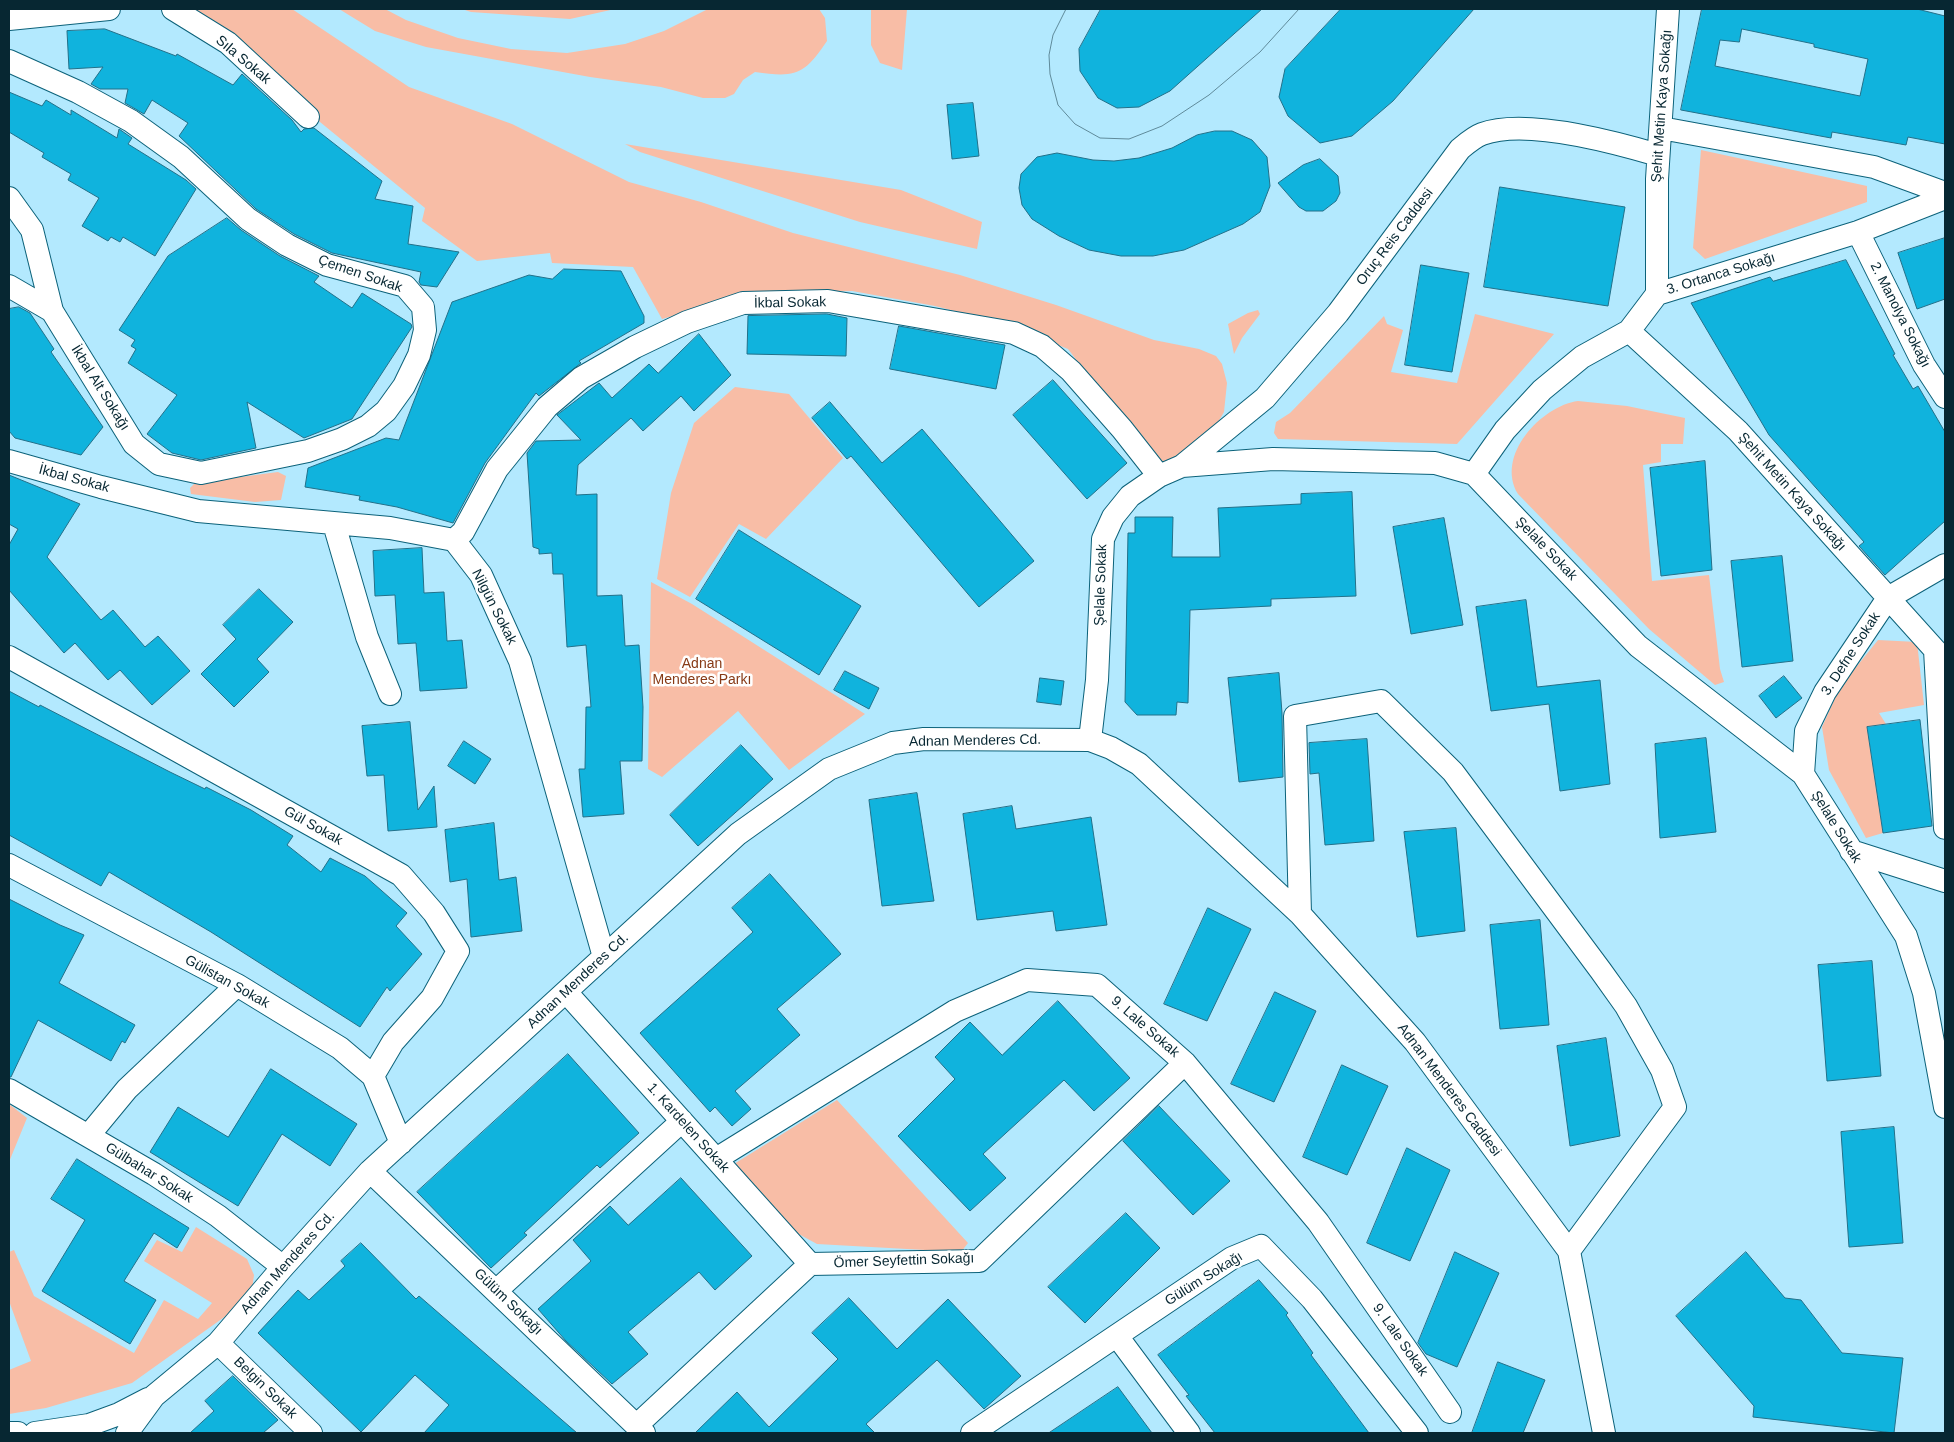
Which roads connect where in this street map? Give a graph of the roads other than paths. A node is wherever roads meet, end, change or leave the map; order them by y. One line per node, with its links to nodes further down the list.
1 (109, 9): 4 (street)
2 (173, 9): 6 (street, Sıla Sokak)
3 (1668, 9): 7 (street, Şehit Metin Kaya Sokağı)
4 (9, 19)
5 (9, 61): 21 (street, Çemen Sokak)
6 (308, 117)
7 (1661, 128): 8 (street, Şehit Metin Kaya Sokağı); 9 (street)
8 (1658, 154): 14 (street, Şehit Metin Kaya Sokağı); 20 (street, Oruç Reis Caddesi)
9 (1945, 192)
10 (9, 198): 15 (street)
11 (1945, 198): 12 (street, 3. Ortanca Sokağı)
12 (1858, 232): 14 (street, 3. Ortanca Sokağı); 17 (street, 2. Manolya Sokağı)
13 (9, 286): 15 (street, İkbal Alt Sokağı)
14 (1657, 294): 16 (street, 3. Ortanca Sokağı)
15 (52, 312): 19 (street, İkbal Alt Sokağı)
16 (1629, 331): 22 (street, 3. Ortanca Sokağı); 28 (street, Şehit Metin Kaya Sokağı)
17 (1945, 397)
18 (9, 461): 24 (street, İkbal Sokak)
19 (158, 464): 21 (street, İkbal Alt Sokağı); 24 (street)
20 (1182, 466): 22 (street, Şelale Sokak); 23 (street, Şelale Sokak)
21 (201, 473)
22 (1474, 474): 33 (street, Şelale Sokak)
23 (1159, 476): 26 (street, İkbal Sokak); 32 (street, Şelale Sokak)
24 (143, 496): 25 (street)
25 (334, 524): 26 (street); 31 (street)
26 (454, 540): 39 (street, Nilgün Sokak)
27 (1945, 565): 28 (street, 3. Defne Sokak)
28 (1888, 598): 29 (street, Şehit Metin Kaya Sokağı); 33 (street, 3. Defne Sokak)
29 (1940, 656): 34 (street)
30 (9, 657): 43 (street, Gül Sokak)
31 (390, 694)
32 (1090, 740): 38 (street, Adnan Menderes Caddesi); 39 (street, Adnan Menderes Cd.)
33 (1803, 774): 35 (street, Şelale Sokak)
34 (1945, 828)
35 (1850, 852): 37 (street); 45 (street, Şelale Sokak)
36 (9, 865): 40 (street, Gülistan Sokak)
37 (1945, 881)
38 (1300, 914): 51 (street, Adnan Menderes Caddesi); 51 (street)
39 (604, 957): 41 (street, Adnan Menderes Cd.)
40 (237, 985): 43 (street, Gülistan Sokak); 47 (street)
41 (566, 992): 46 (street, 1. Kardelen Sokak); 48 (street, Adnan Menderes Cd.)
42 (1185, 1063): 49 (street, 9. Lale Sokak); 52 (street, Ömer Seyfettin Sokağı); 58 (street, 9. Lale Sokak)
43 (373, 1076): 48 (street, Gülistan Sokak)
44 (9, 1090): 47 (street, Gülbahar Sokak)
45 (1945, 1107)
46 (682, 1122): 49 (street, 1. Kardelen Sokak); 54 (street)
47 (89, 1135): 53 (street, Gülbahar Sokak)
48 (401, 1143): 50 (street, Adnan Menderes Cd.)
49 (716, 1159): 52 (street, 1. Kardelen Sokak)
50 (370, 1171): 53 (street, Adnan Menderes Cd.); 54 (street, Gülüm Sokağı)
51 (1569, 1251): 70 (street, Adnan Menderes Caddesi)
52 (810, 1264): 60 (street)
53 (283, 1267): 56 (street, Adnan Menderes Cd.)
54 (496, 1291): 60 (street, Gülüm Sokağı)
55 (1117, 1336): 67 (street, Gülüm Sokağı); 68 (street); 69 (street, Gülüm Sokağı)
56 (218, 1343): 57 (street, Adnan Menderes Cd.); 66 (street, Belgin Sokak)
57 (154, 1396): 59 (street); 65 (street)
58 (1450, 1412)
59 (97, 1429): 61 (street)
60 (641, 1429)
61 (64, 1431): 64 (street)
62 (9, 1433): 63 (street)
63 (18, 1433)
64 (35, 1433)
65 (127, 1433)
66 (311, 1433)
67 (972, 1433)
68 (1189, 1433)
69 (1417, 1433)
70 (1604, 1433)

